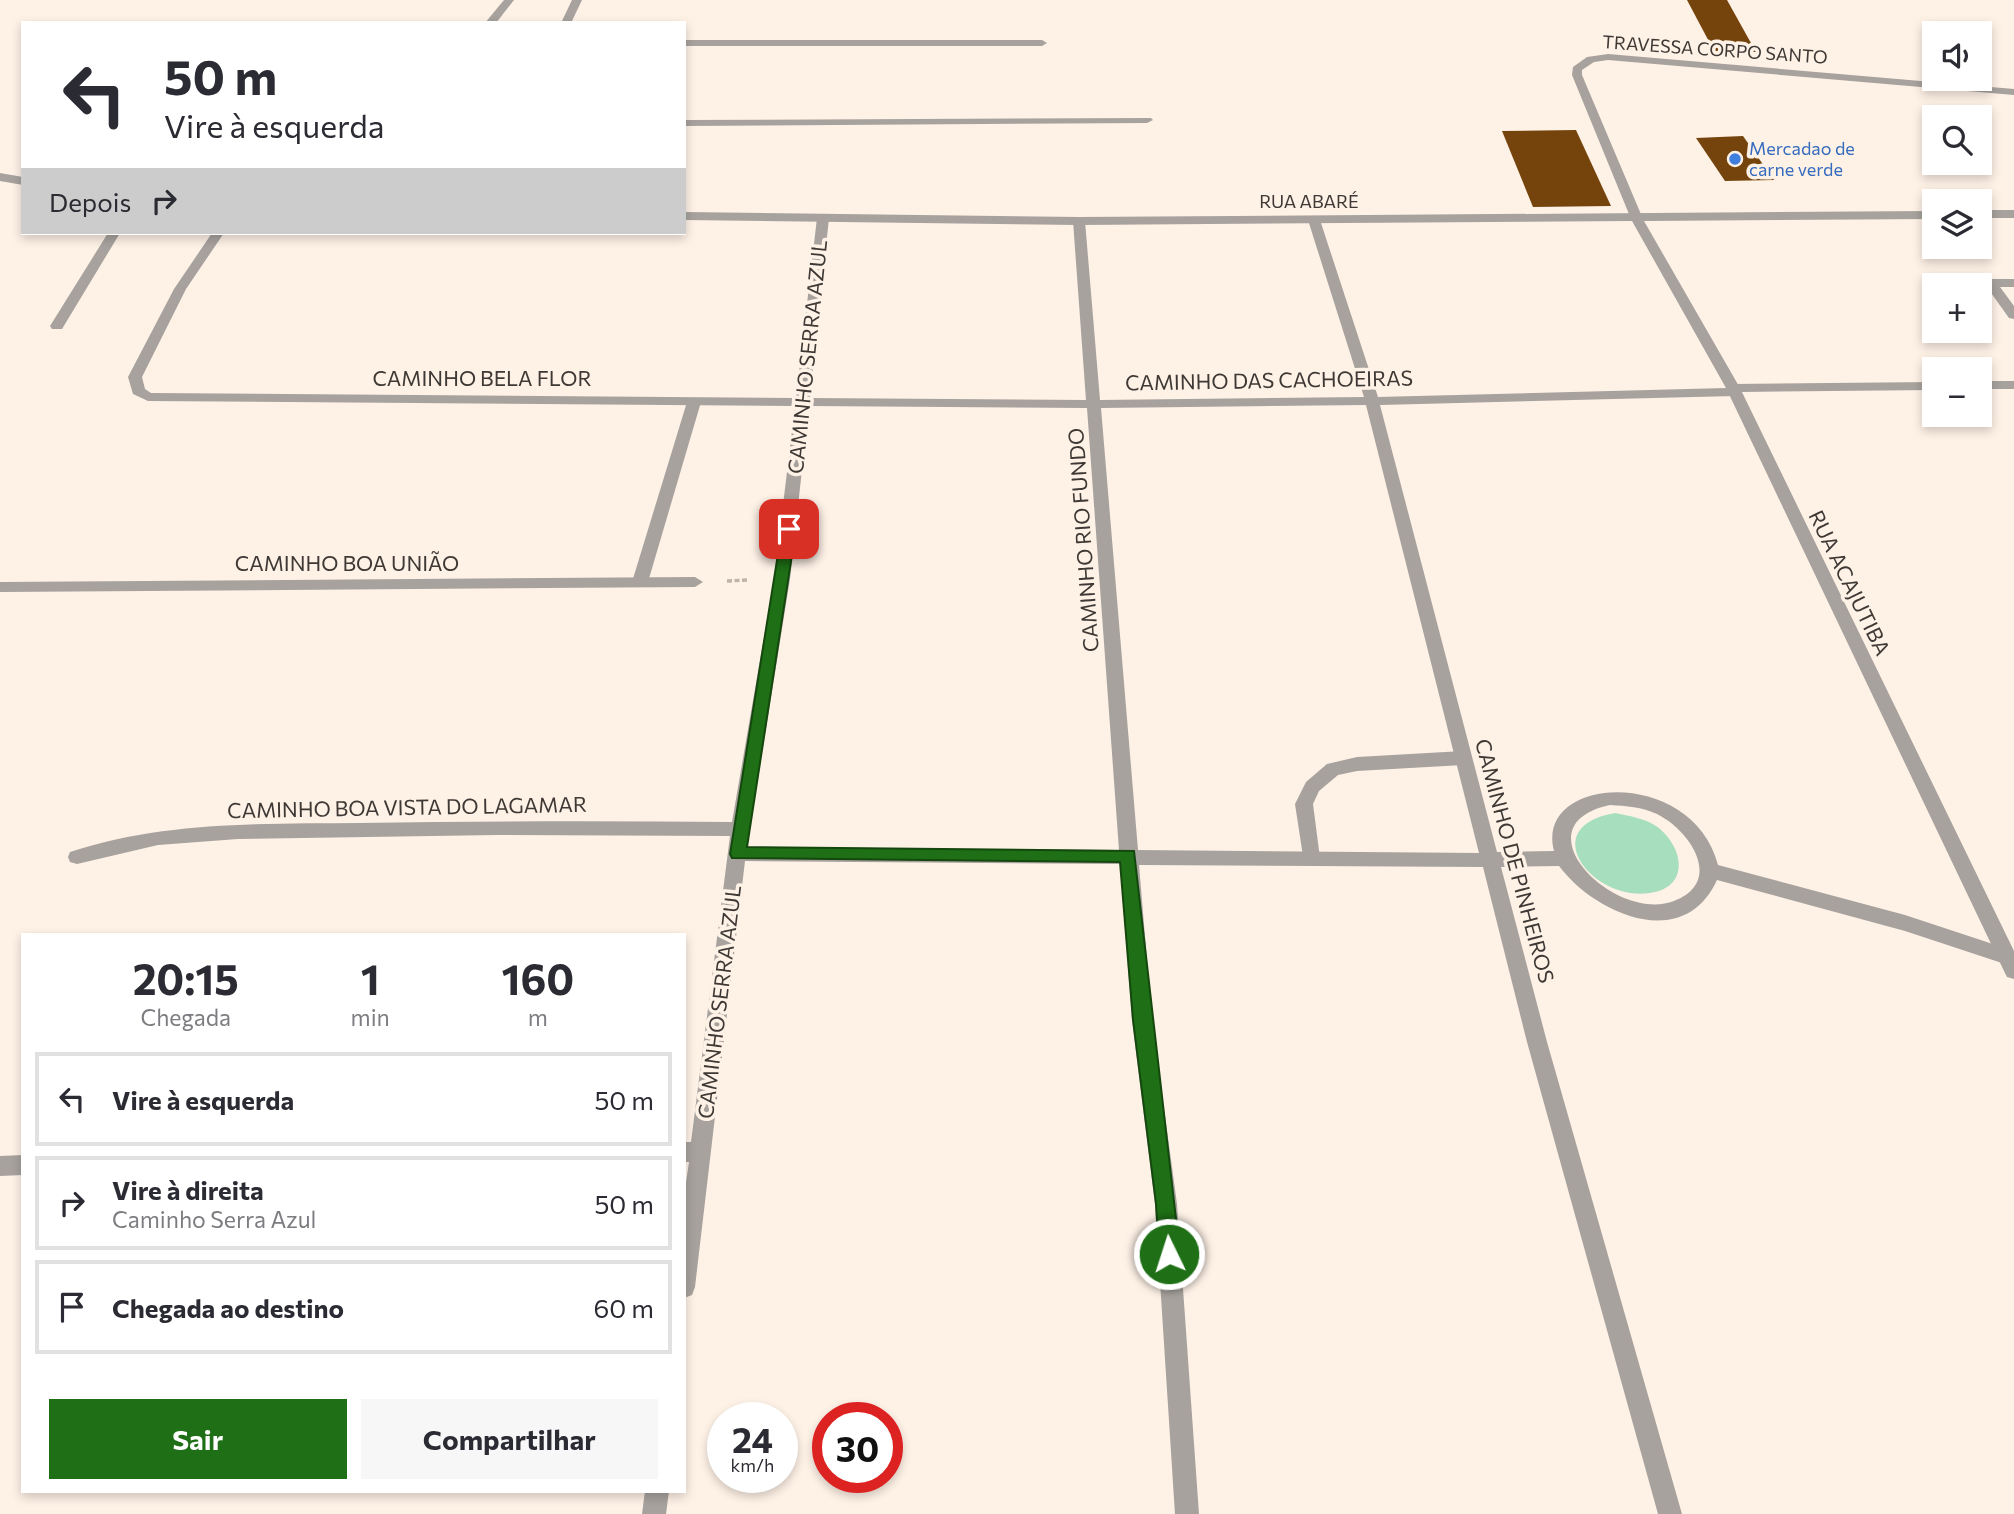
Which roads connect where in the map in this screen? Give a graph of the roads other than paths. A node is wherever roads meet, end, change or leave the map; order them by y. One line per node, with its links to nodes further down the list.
1 (509, 0): 3 (street)
2 (577, 0): 4 (street)
3 (492, 21)
4 (567, 21)
5 (686, 43): 6 (street)
6 (1042, 43)
7 (2014, 92): 17 (street, TRAVESSA CORPO SANTO)
8 (1147, 120): 9 (street)
9 (686, 123)
10 (0, 177): 11 (street)
11 (21, 181)
12 (1992, 214): 13 (street)
13 (2014, 214)
14 (1922, 215): 17 (street, RUA ABARÉ)
15 (686, 216): 16 (street, RUA ABARÉ)
16 (823, 218): 19 (street, RUA ABARÉ); 31 (street, CAMINHO SERRA AZUL)
17 (1637, 219): 18 (street, RUA ABARÉ); 28 (street, RUA ACAJUTIBA)
18 (1314, 220): 19 (street, RUA ABARÉ); 30 (street, CAMINHO DE PINHEIROS)
19 (1079, 221): 32 (street, CAMINHO RIO FUNDO)
20 (113, 235): 24 (street)
21 (217, 235): 29 (street, CAMINHO BELA FLOR)
22 (2014, 284): 23 (street)
23 (2014, 315)
24 (57, 326)
25 (1992, 385): 26 (street)
26 (2014, 385)
27 (1922, 386): 28 (street, CAMINHO DAS CACHOEIRAS)
28 (1734, 390): 30 (street, CAMINHO DAS CACHOEIRAS); 45 (street, RUA ACAJUTIBA)
29 (694, 401): 31 (street, CAMINHO BELA FLOR); 33 (street)
30 (1372, 401): 32 (street, CAMINHO DAS CACHOEIRAS); 36 (street, CAMINHO DE PINHEIROS)
31 (804, 402): 32 (street, CAMINHO DAS CACHOEIRAS); 37 (street, CAMINHO SERRA AZUL)
32 (1095, 404): 39 (street, CAMINHO RIO FUNDO)
33 (640, 582): 34 (street, CAMINHO BOA UNIÃO); 35 (street, CAMINHO BOA UNIÃO)
34 (695, 582)
35 (0, 587)
36 (1463, 758): 41 (street); 43 (street, CAMINHO DE PINHEIROS)
37 (740, 829): 38 (street, CAMINHO SERRA AZUL); 40 (street, CAMINHO BOA VISTA DO LAGAMAR)
38 (738, 854): 39 (street); 46 (street, CAMINHO SERRA AZUL)
39 (1128, 855): 41 (street); 52 (street, CAMINHO RIO FUNDO)
40 (77, 857)
41 (1311, 858): 43 (street)
42 (1565, 858): 43 (street); 44 (street); 44 (street)
43 (1492, 860): 53 (street, CAMINHO DE PINHEIROS)
44 (1711, 871): 45 (street)
45 (2012, 962)
46 (693, 1152): 49 (street, CAMINHO SERRA AZUL)
47 (0, 1166): 48 (street)
48 (21, 1166)
49 (686, 1257)
50 (657, 1493): 51 (street)
51 (654, 1514)
52 (1187, 1514)
53 (1670, 1514)

